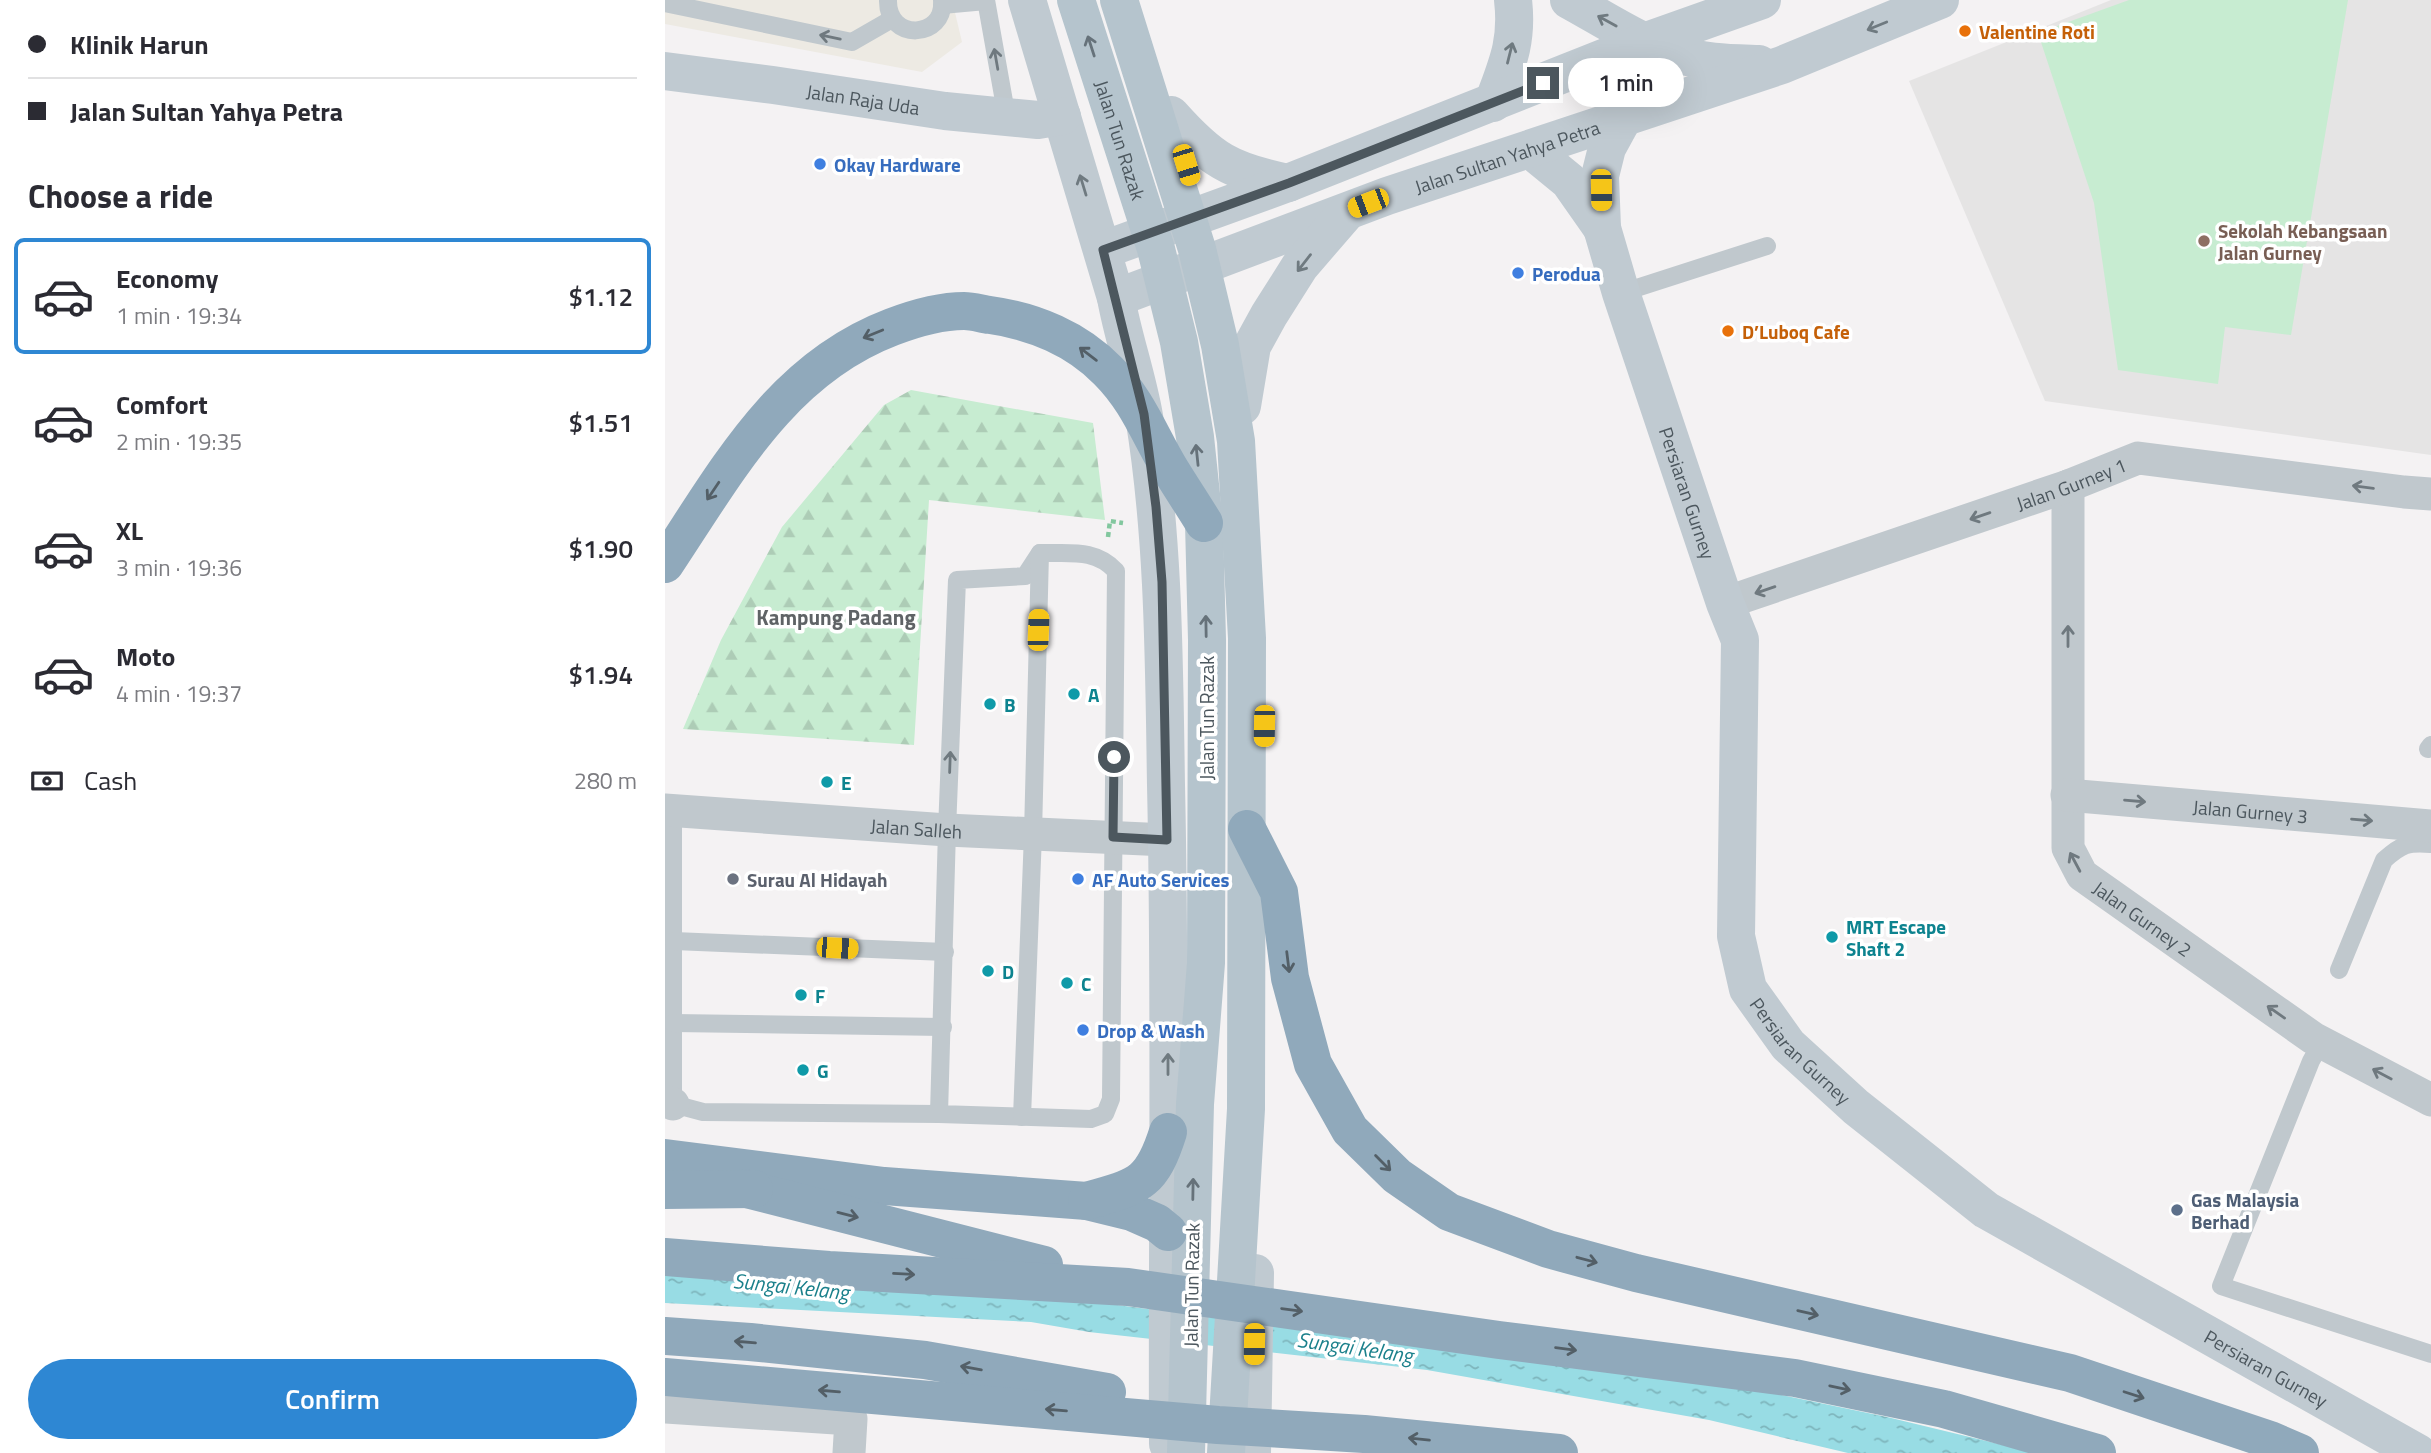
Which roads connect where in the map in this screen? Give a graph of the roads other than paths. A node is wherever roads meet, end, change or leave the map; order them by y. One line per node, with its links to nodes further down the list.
1 (888, 0): 14 (lane)
2 (986, 0): 11 (lane); 23 (lane, one-way to 2)
3 (1027, 0): 22 (main road, Jalan Tun Razak)
4 (1076, 0): 37 (main road, Jalan Tun Razak, one-way to 4)
5 (1119, 0): 44 (main road, Jalan Tun Razak)
6 (1134, 0): 20 (main road, Jalan Tun Razak)
7 (1513, 0): 19 (main road, one-way to 7)
8 (1569, 0): 16 (main road, one-way to 8)
9 (1668, 0): 15 (main road)
10 (1940, 0): 17 (main road, Jalan Sultan Yahya Petra, one-way to 17)
11 (942, 2): 14 (lane)
12 (1750, 2): 15 (main road)
13 (665, 3): 14 (lane, one-way to 13)
14 (892, 19)
15 (1704, 21): 16 (main road)
16 (1644, 42): 17 (main road); 19 (main road)
17 (1782, 65): 21 (main road, Jalan Sultan Yahya Petra)
18 (665, 71): 23 (main road, Jalan Raja Uda)
19 (1493, 103): 25 (main road)
20 (1171, 115): 25 (main road); 27 (main road, Jalan Tun Razak)
21 (1625, 115): 24 (main road, Jalan Sultan Yahya Petra); 28 (main road, Persiaran Gurney)
22 (1062, 116): 23 (main road, Jalan Raja Uda); 30 (main road, Jalan Tun Razak, one-way to 22)
23 (1007, 118)
24 (1530, 149): 26 (main road, Jalan Sultan Yahya Petra); 28 (main road, Persiaran Gurney)
25 (1289, 183): 27 (main road)
26 (1348, 211): 31 (main road, Jalan Sultan Yahya Petra); 34 (main road, one-way to 34)
27 (1201, 214): 30 (main road); 31 (main road, Jalan Tun Razak)
28 (1602, 228): 32 (main road, Persiaran Gurney)
29 (1767, 246): 32 (lane)
30 (1103, 250): 33 (main road, Jalan Tun Razak)
31 (1213, 261): 33 (main road, Jalan Sultan Yahya Petra); 34 (main road, Jalan Tun Razak)
32 (1621, 293): 40 (main road, Persiaran Gurney)
33 (1115, 298): 48 (main road, Jalan Tun Razak)
34 (1242, 406): 74 (main road, Jalan Tun Razak)
35 (2068, 486): 36 (street, Jalan Gurney 1, one-way to 35); 40 (street, Jalan Gurney 1, one-way to 40); 41 (street, Jalan Gurney 2, one-way to 35)
36 (2431, 494)
37 (1204, 523): 39 (highway, one-way to 39); 73 (main road, Jalan Tun Razak, one-way to 37)
38 (1040, 553): 45 (lane, one-way to 38); 46 (lane); 47 (lane)
39 (665, 564)
40 (1725, 603): 79 (main road, Persiaran Gurney)
41 (2067, 795): 43 (street, Jalan Gurney 3, one-way to 43); 55 (street, Jalan Gurney 2, one-way to 41)
42 (669, 811): 45 (street, Jalan Salleh); 50 (lane)
43 (2431, 826)
44 (1247, 829): 74 (main road, Jalan Tun Razak); 78 (highway, one-way to 78)
45 (947, 830): 46 (street, Jalan Salleh); 51 (lane)
46 (1033, 834): 47 (street, Jalan Salleh); 59 (lane)
47 (1113, 837): 48 (street, Jalan Salleh); 59 (lane)
48 (1167, 840): 60 (main road, Jalan Tun Razak, one-way to 48)
49 (2431, 844): 52 (lane)
50 (674, 941): 51 (lane); 53 (lane)
51 (945, 952): 54 (lane)
52 (2339, 970)
53 (673, 1023): 54 (lane); 57 (lane)
54 (943, 1027): 58 (lane)
55 (2321, 1043): 56 (street, Jalan Gurney 2, one-way to 55); 69 (lane)
56 (2431, 1100)
57 (669, 1103): 58 (lane)
58 (939, 1114): 59 (lane)
59 (1022, 1117)
60 (1168, 1132): 64 (highway); 65 (main road, Jalan Tun Razak)
61 (665, 1160): 62 (highway); 67 (highway, one-way to 67)
62 (884, 1186): 63 (highway); 64 (highway)
63 (665, 1190)
64 (1087, 1201): 65 (highway)
65 (1168, 1232): 73 (main road, Jalan Tun Razak)
66 (665, 1257): 67 (highway, one-way to 67)
67 (1128, 1287): 77 (highway, one-way to 77)
68 (665, 1336): 72 (highway, one-way to 68)
69 (2431, 1354)
70 (665, 1377): 72 (highway, one-way to 70)
71 (665, 1407): 75 (street)
72 (1364, 1434): 76 (highway, one-way to 72)
73 (1174, 1447)
74 (1243, 1451)
75 (849, 1453)
76 (1559, 1453)
77 (2097, 1453)
78 (2300, 1453)
79 (2418, 1453)

